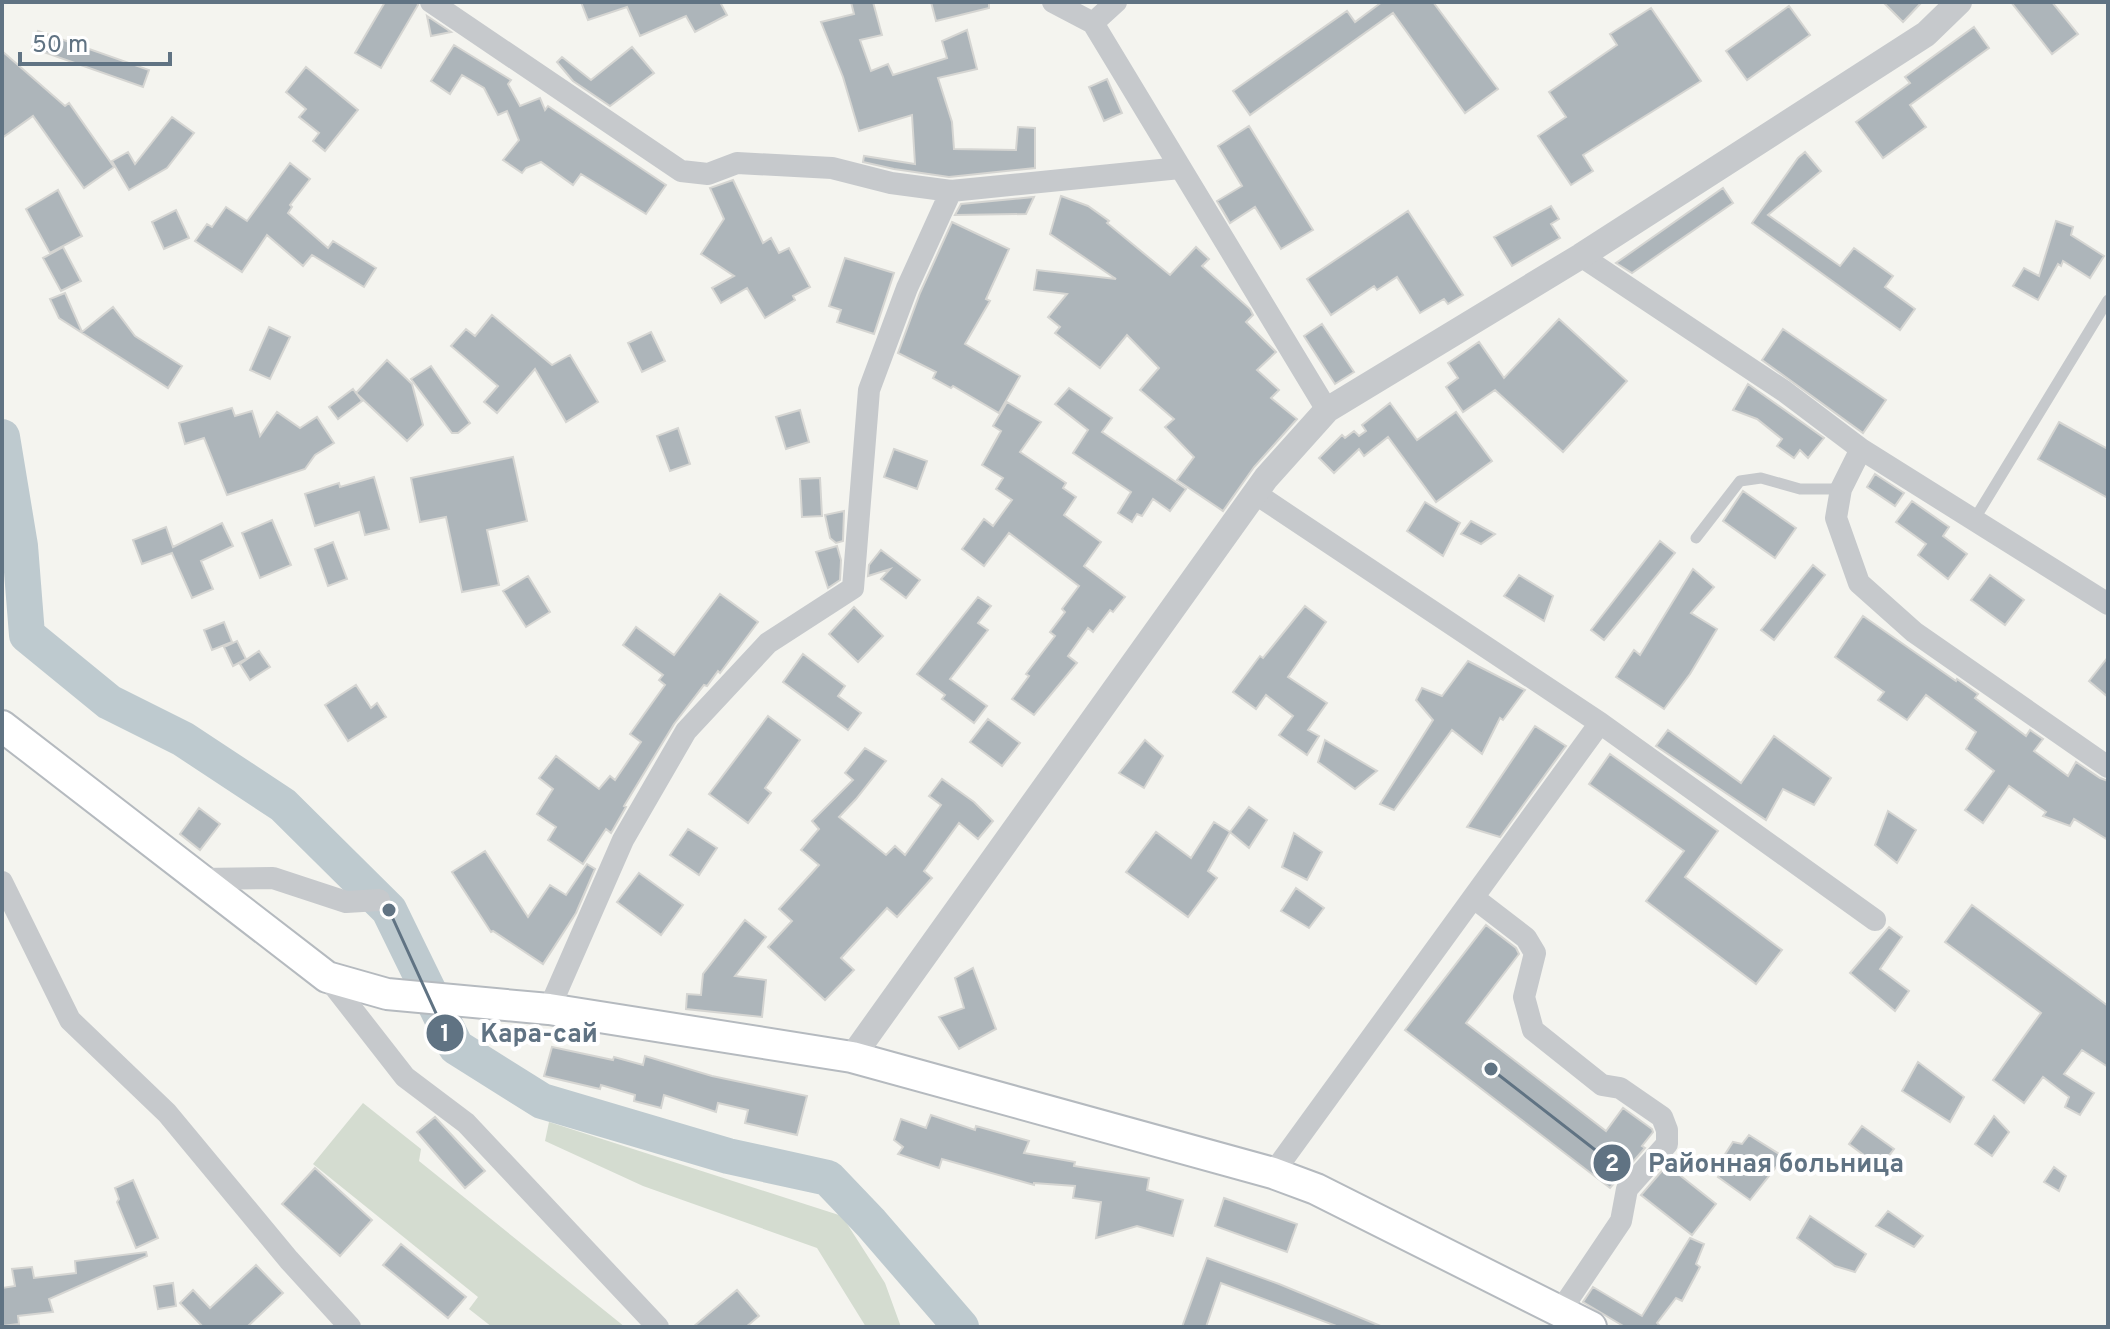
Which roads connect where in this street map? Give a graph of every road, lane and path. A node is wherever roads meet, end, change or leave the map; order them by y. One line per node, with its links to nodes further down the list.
1 (431, 2): 7 (street)
2 (1053, 2): 5 (street)
3 (1116, 2): 5 (street)
4 (1959, 2): 8 (street)
5 (1093, 23): 6 (street)
6 (1180, 168): 7 (street); 10 (street)
7 (951, 191): 26 (street)
8 (1581, 256): 10 (street); 11 (street)
9 (2108, 300): 14 (lane)
10 (1327, 410): 13 (street)
11 (1861, 449): 12 (street); 14 (street)
12 (1841, 489): 15 (lane); 19 (street)
13 (1256, 494): 17 (street); 27 (street)
14 (1973, 521): 16 (street)
15 (1696, 538)
16 (2108, 604)
17 (1600, 723): 22 (street); 24 (street)
18 (2, 726): 20 (main road)
19 (2108, 767)
20 (201, 879): 23 (street); 25 (main road)
21 (2, 882): 30 (street)
22 (1474, 898): 28 (street); 29 (street)
23 (379, 900)
24 (1875, 920)
25 (327, 977): 26 (main road); 31 (street)
26 (549, 1009): 27 (main road)
27 (852, 1057): 28 (main road)
28 (1273, 1173): 29 (main road)
29 (1561, 1310): 32 (main road)
30 (350, 1327)
31 (658, 1327)
32 (1591, 1327)

